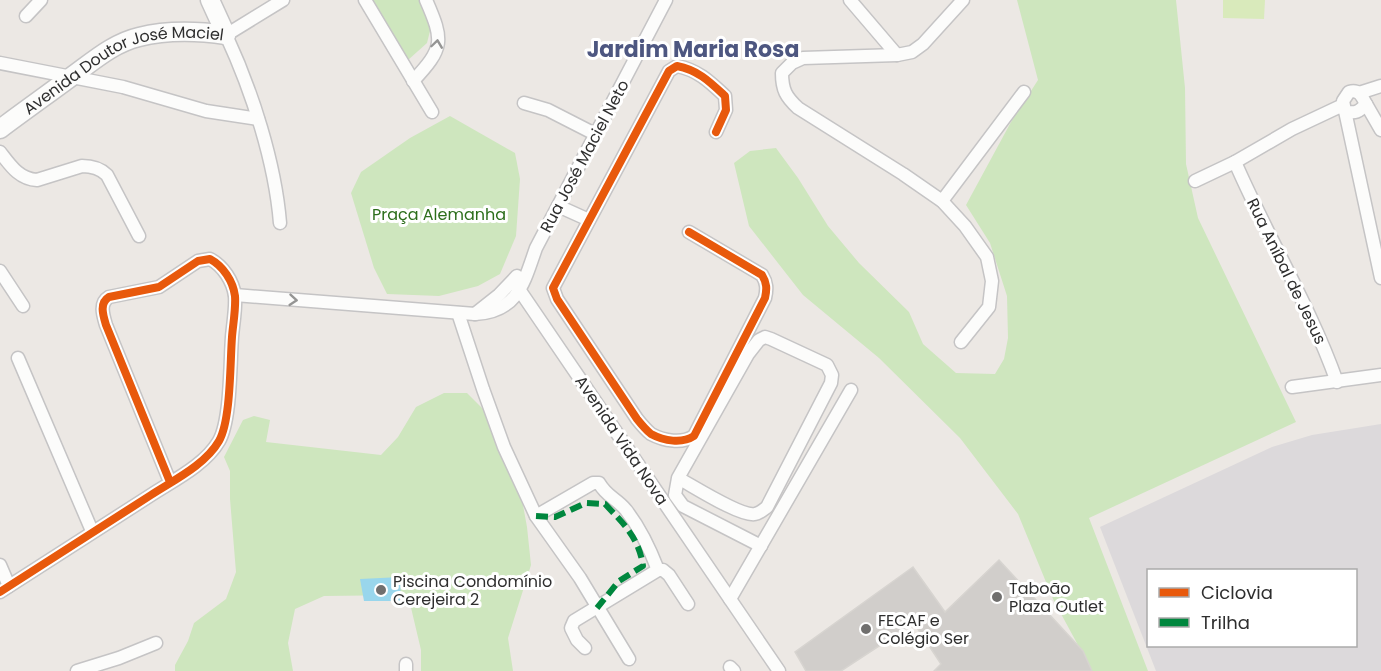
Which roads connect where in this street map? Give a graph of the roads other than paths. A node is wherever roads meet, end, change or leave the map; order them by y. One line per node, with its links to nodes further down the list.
1 (41, 0): 9 (street)
2 (210, 0): 10 (street)
3 (283, 0): 10 (street, Avenida Doutor José Maciel)
4 (365, 0): 14 (street)
5 (426, 0): 14 (street, one-way to 5)
6 (666, 0): 26 (street, Rua José Maciel Neto)
7 (850, 0): 11 (street)
8 (963, 0): 11 (street)
9 (26, 16)
10 (226, 35): 13 (street, Avenida Doutor José Maciel); 22 (street)
11 (897, 56): 30 (street)
12 (0, 63): 13 (street)
13 (72, 77): 22 (street); 23 (street, Avenida Doutor José Maciel)
14 (413, 81): 21 (street)
15 (1381, 86): 17 (street)
16 (1024, 92): 30 (street)
17 (1359, 93): 19 (street); 20 (street)
18 (524, 103): 26 (street)
19 (1366, 104): 20 (street); 24 (street)
20 (1344, 108): 28 (street); 37 (street)
21 (432, 112)
22 (258, 118): 33 (street)
23 (0, 129)
24 (1381, 130)
25 (716, 132): 32 (street)
26 (595, 134): 31 (street, Rua José Maciel Neto)
27 (0, 152): 35 (street)
28 (1235, 162): 29 (street); 45 (street, Rua Aníbal de Jesus)
29 (1195, 182)
30 (942, 201): 42 (street)
31 (558, 206): 32 (street); 38 (street, Rua José Maciel Neto)
32 (589, 220): 34 (street)
33 (280, 223)
34 (689, 232)
35 (139, 236)
36 (2, 278): 40 (street)
37 (1381, 278)
38 (517, 286): 41 (street, Rua José Maciel Neto); 56 (street, Avenida Vida Nova)
39 (235, 295): 41 (street, Rua José Maciel Neto, one-way to 41); 49 (street); 49 (street)
40 (23, 306)
41 (458, 313): 50 (street)
42 (961, 342)
43 (18, 358): 51 (street)
44 (1381, 375): 45 (street)
45 (1337, 382): 46 (street)
46 (1292, 387)
47 (852, 390): 52 (street)
48 (678, 478): 48 (street); 52 (street)
49 (170, 482): 51 (street)
50 (536, 516): 54 (street); 58 (street)
51 (92, 531): 55 (street)
52 (761, 546): 56 (street)
53 (0, 565): 55 (street)
54 (658, 570): 57 (street); 58 (street)
55 (4, 589)
56 (730, 599): 63 (street, Avenida Vida Nova)
57 (688, 604)
58 (597, 608): 60 (street); 61 (street)
59 (156, 644): 62 (street)
60 (585, 648)
61 (629, 659)
62 (77, 671)
63 (778, 671)

